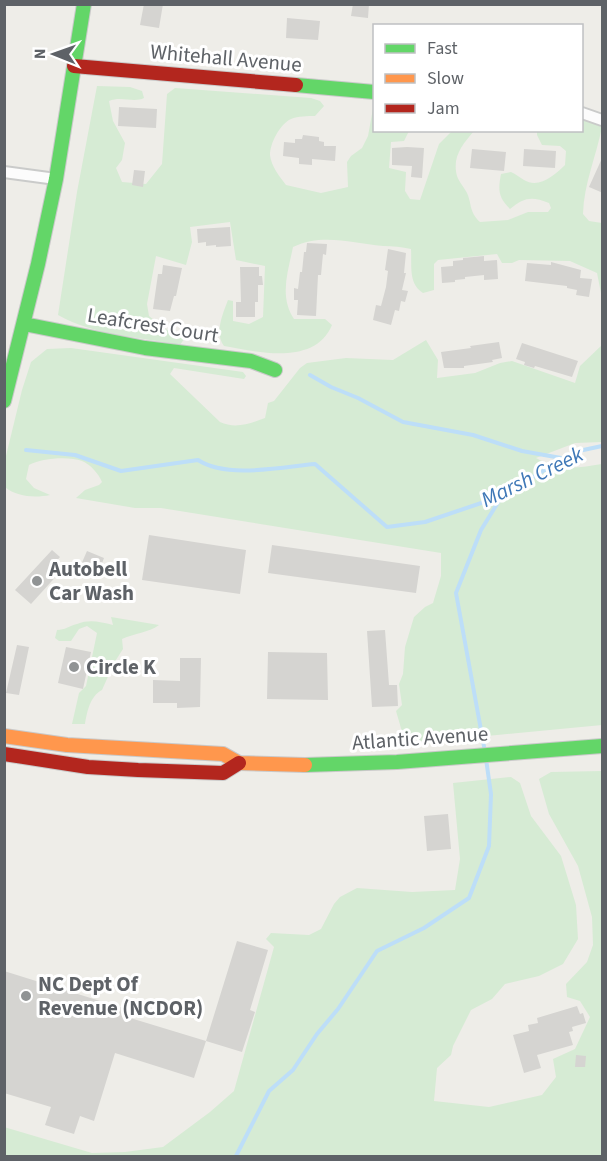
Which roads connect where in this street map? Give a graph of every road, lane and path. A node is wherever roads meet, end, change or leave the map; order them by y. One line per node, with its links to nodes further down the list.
1 (84, 4): 2 (main road)
2 (74, 66): 3 (main road, Whitehall Avenue); 7 (main road)
3 (373, 92)
4 (583, 113): 5 (street)
5 (603, 120)
6 (4, 172): 7 (street)
7 (56, 179): 8 (main road)
8 (24, 324): 9 (main road, Leafcrest Court); 10 (main road)
9 (274, 370)
10 (4, 401)
11 (4, 736): 14 (main road, Atlantic Avenue)
12 (603, 746): 14 (main road, Atlantic Avenue)
13 (4, 754): 14 (main road, Atlantic Avenue)
14 (239, 763)

